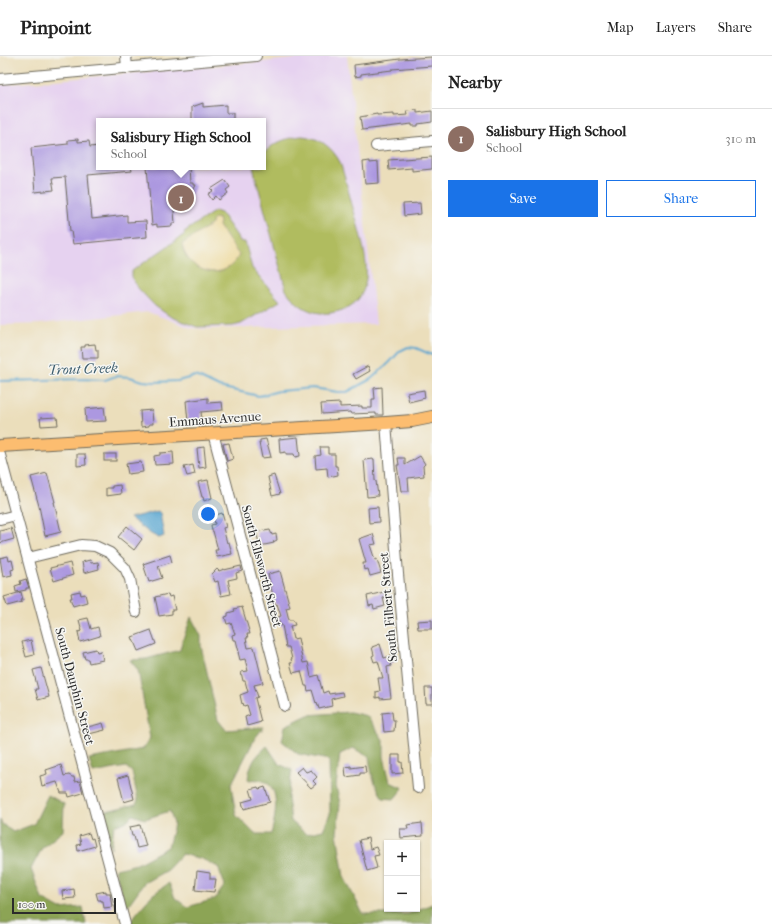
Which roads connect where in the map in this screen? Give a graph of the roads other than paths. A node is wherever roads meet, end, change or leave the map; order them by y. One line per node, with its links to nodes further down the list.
1 (126, 56): 3 (street)
2 (256, 56): 3 (street)
3 (127, 68): 4 (street)
4 (0, 79)
5 (432, 141): 6 (street)
6 (376, 146)
7 (432, 417): 8 (main road, Emmaus Avenue)
8 (386, 424): 9 (main road, Emmaus Avenue); 17 (street, South Filbert Street)
9 (214, 433): 10 (main road, Emmaus Avenue); 16 (street, South Ellsworth Street)
10 (0, 446)
11 (0, 455): 12 (street, South Dauphin Street)
12 (16, 515): 13 (street); 14 (street, South Dauphin Street)
13 (0, 519)
14 (28, 558): 15 (street); 18 (street, South Dauphin Street)
15 (136, 612)
16 (285, 706)
17 (418, 788)
18 (125, 924)

